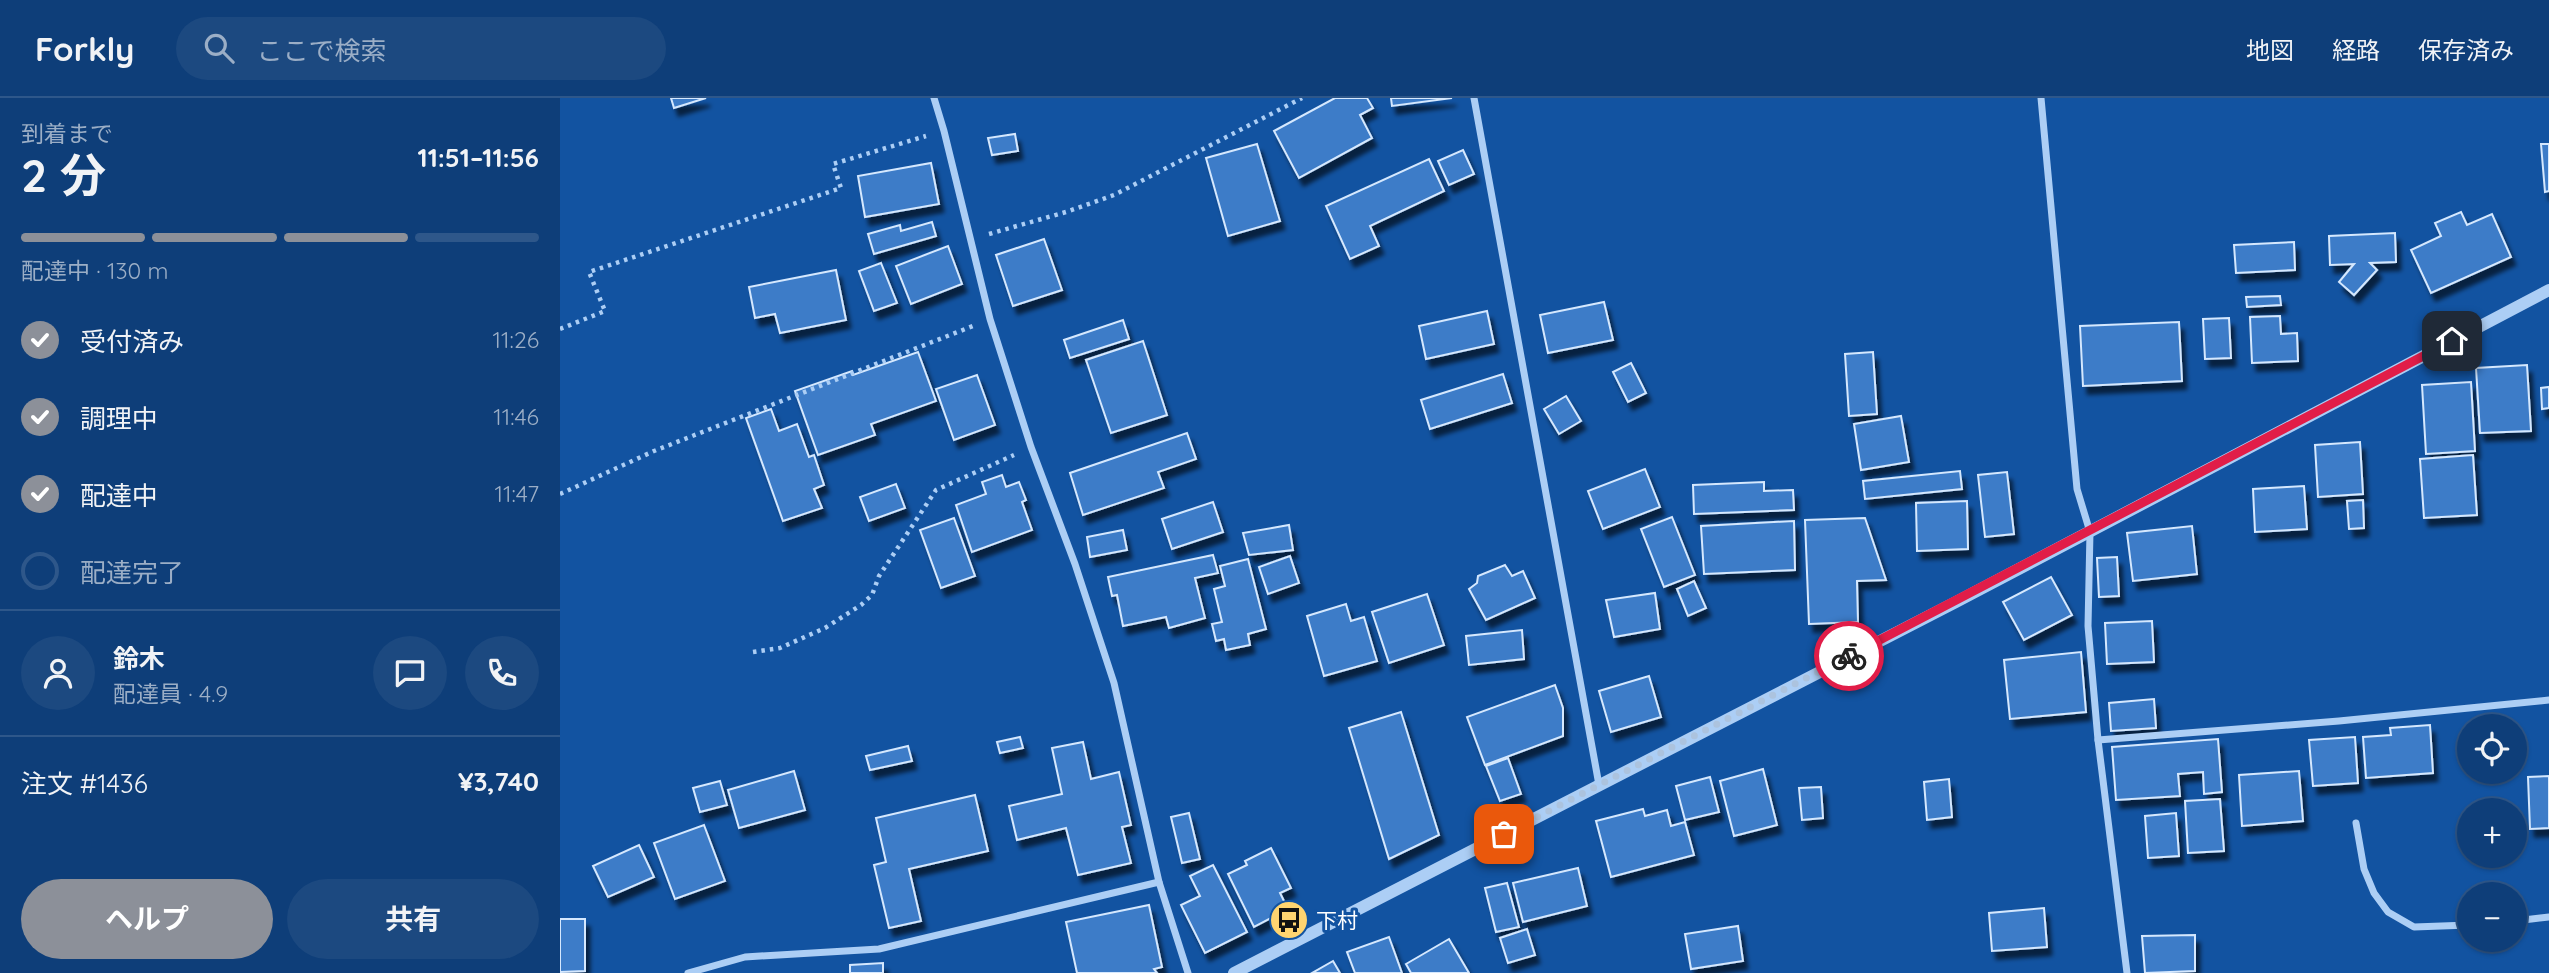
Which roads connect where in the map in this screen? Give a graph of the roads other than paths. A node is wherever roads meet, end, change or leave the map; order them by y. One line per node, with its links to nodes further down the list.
1 (934, 98): 10 (street)
2 (1474, 98): 8 (street)
3 (2041, 98): 5 (street)
4 (2549, 290): 5 (street)
5 (2090, 532): 7 (street); 8 (street)
6 (2549, 700): 7 (street)
7 (2098, 740): 17 (street)
8 (1599, 785): 16 (street)
9 (2356, 824): 13 (street)
10 (1159, 882): 14 (street); 15 (street)
11 (2549, 917): 12 (street)
12 (2527, 920)
13 (2457, 925)
14 (688, 973)
15 (1188, 973)
16 (1234, 973)
17 (2127, 973)

